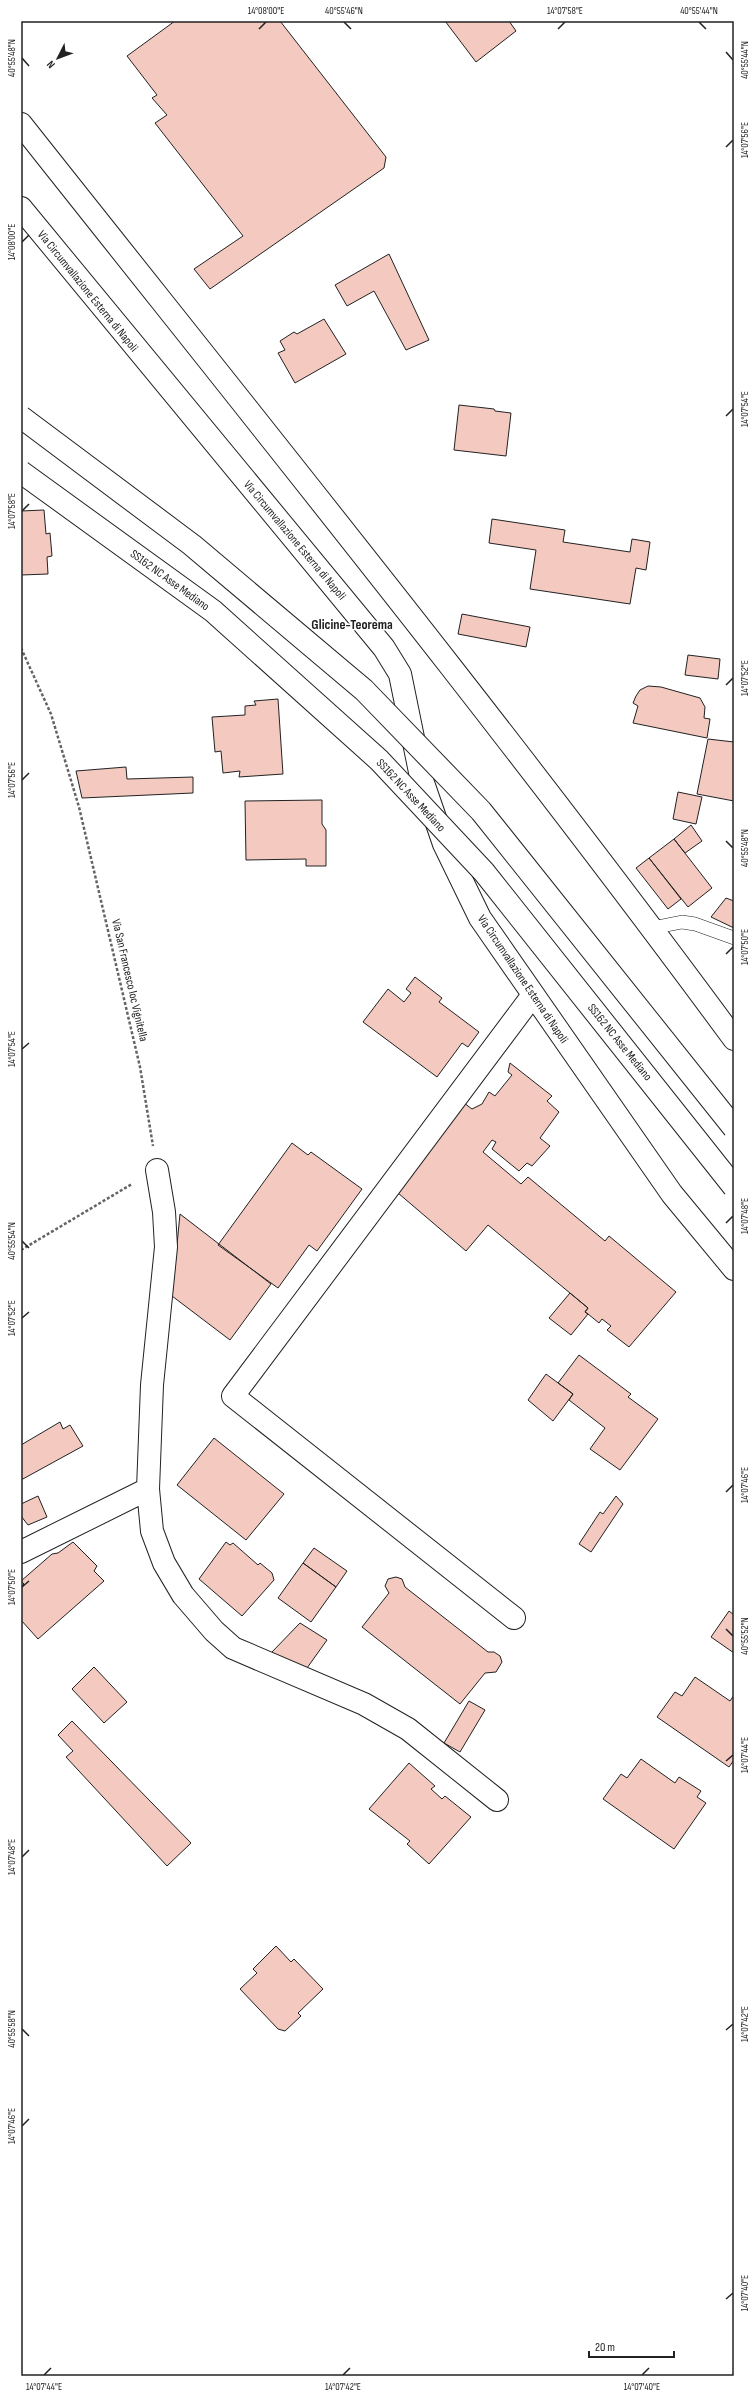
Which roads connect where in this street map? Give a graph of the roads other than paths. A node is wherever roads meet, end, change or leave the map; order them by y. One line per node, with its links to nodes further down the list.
1 (21, 124): 5 (main road)
2 (21, 208): 7 (main road, Via Circumvallazione Esterna di Napoli)
3 (21, 417): 9 (main road, bridge)
4 (21, 472): 11 (main road, SS162 NC Asse Mediano, bridge)
5 (652, 928): 6 (lane); 8 (main road)
6 (734, 938)
7 (533, 995): 12 (main road, Via Circumvallazione Esterna di Napoli); 15 (main road)
8 (734, 1039)
9 (734, 1128)
10 (157, 1170): 13 (main road)
11 (734, 1186)
12 (734, 1269)
13 (148, 1489): 14 (main road); 16 (main road)
14 (21, 1552)
15 (514, 1618)
16 (497, 1800)

